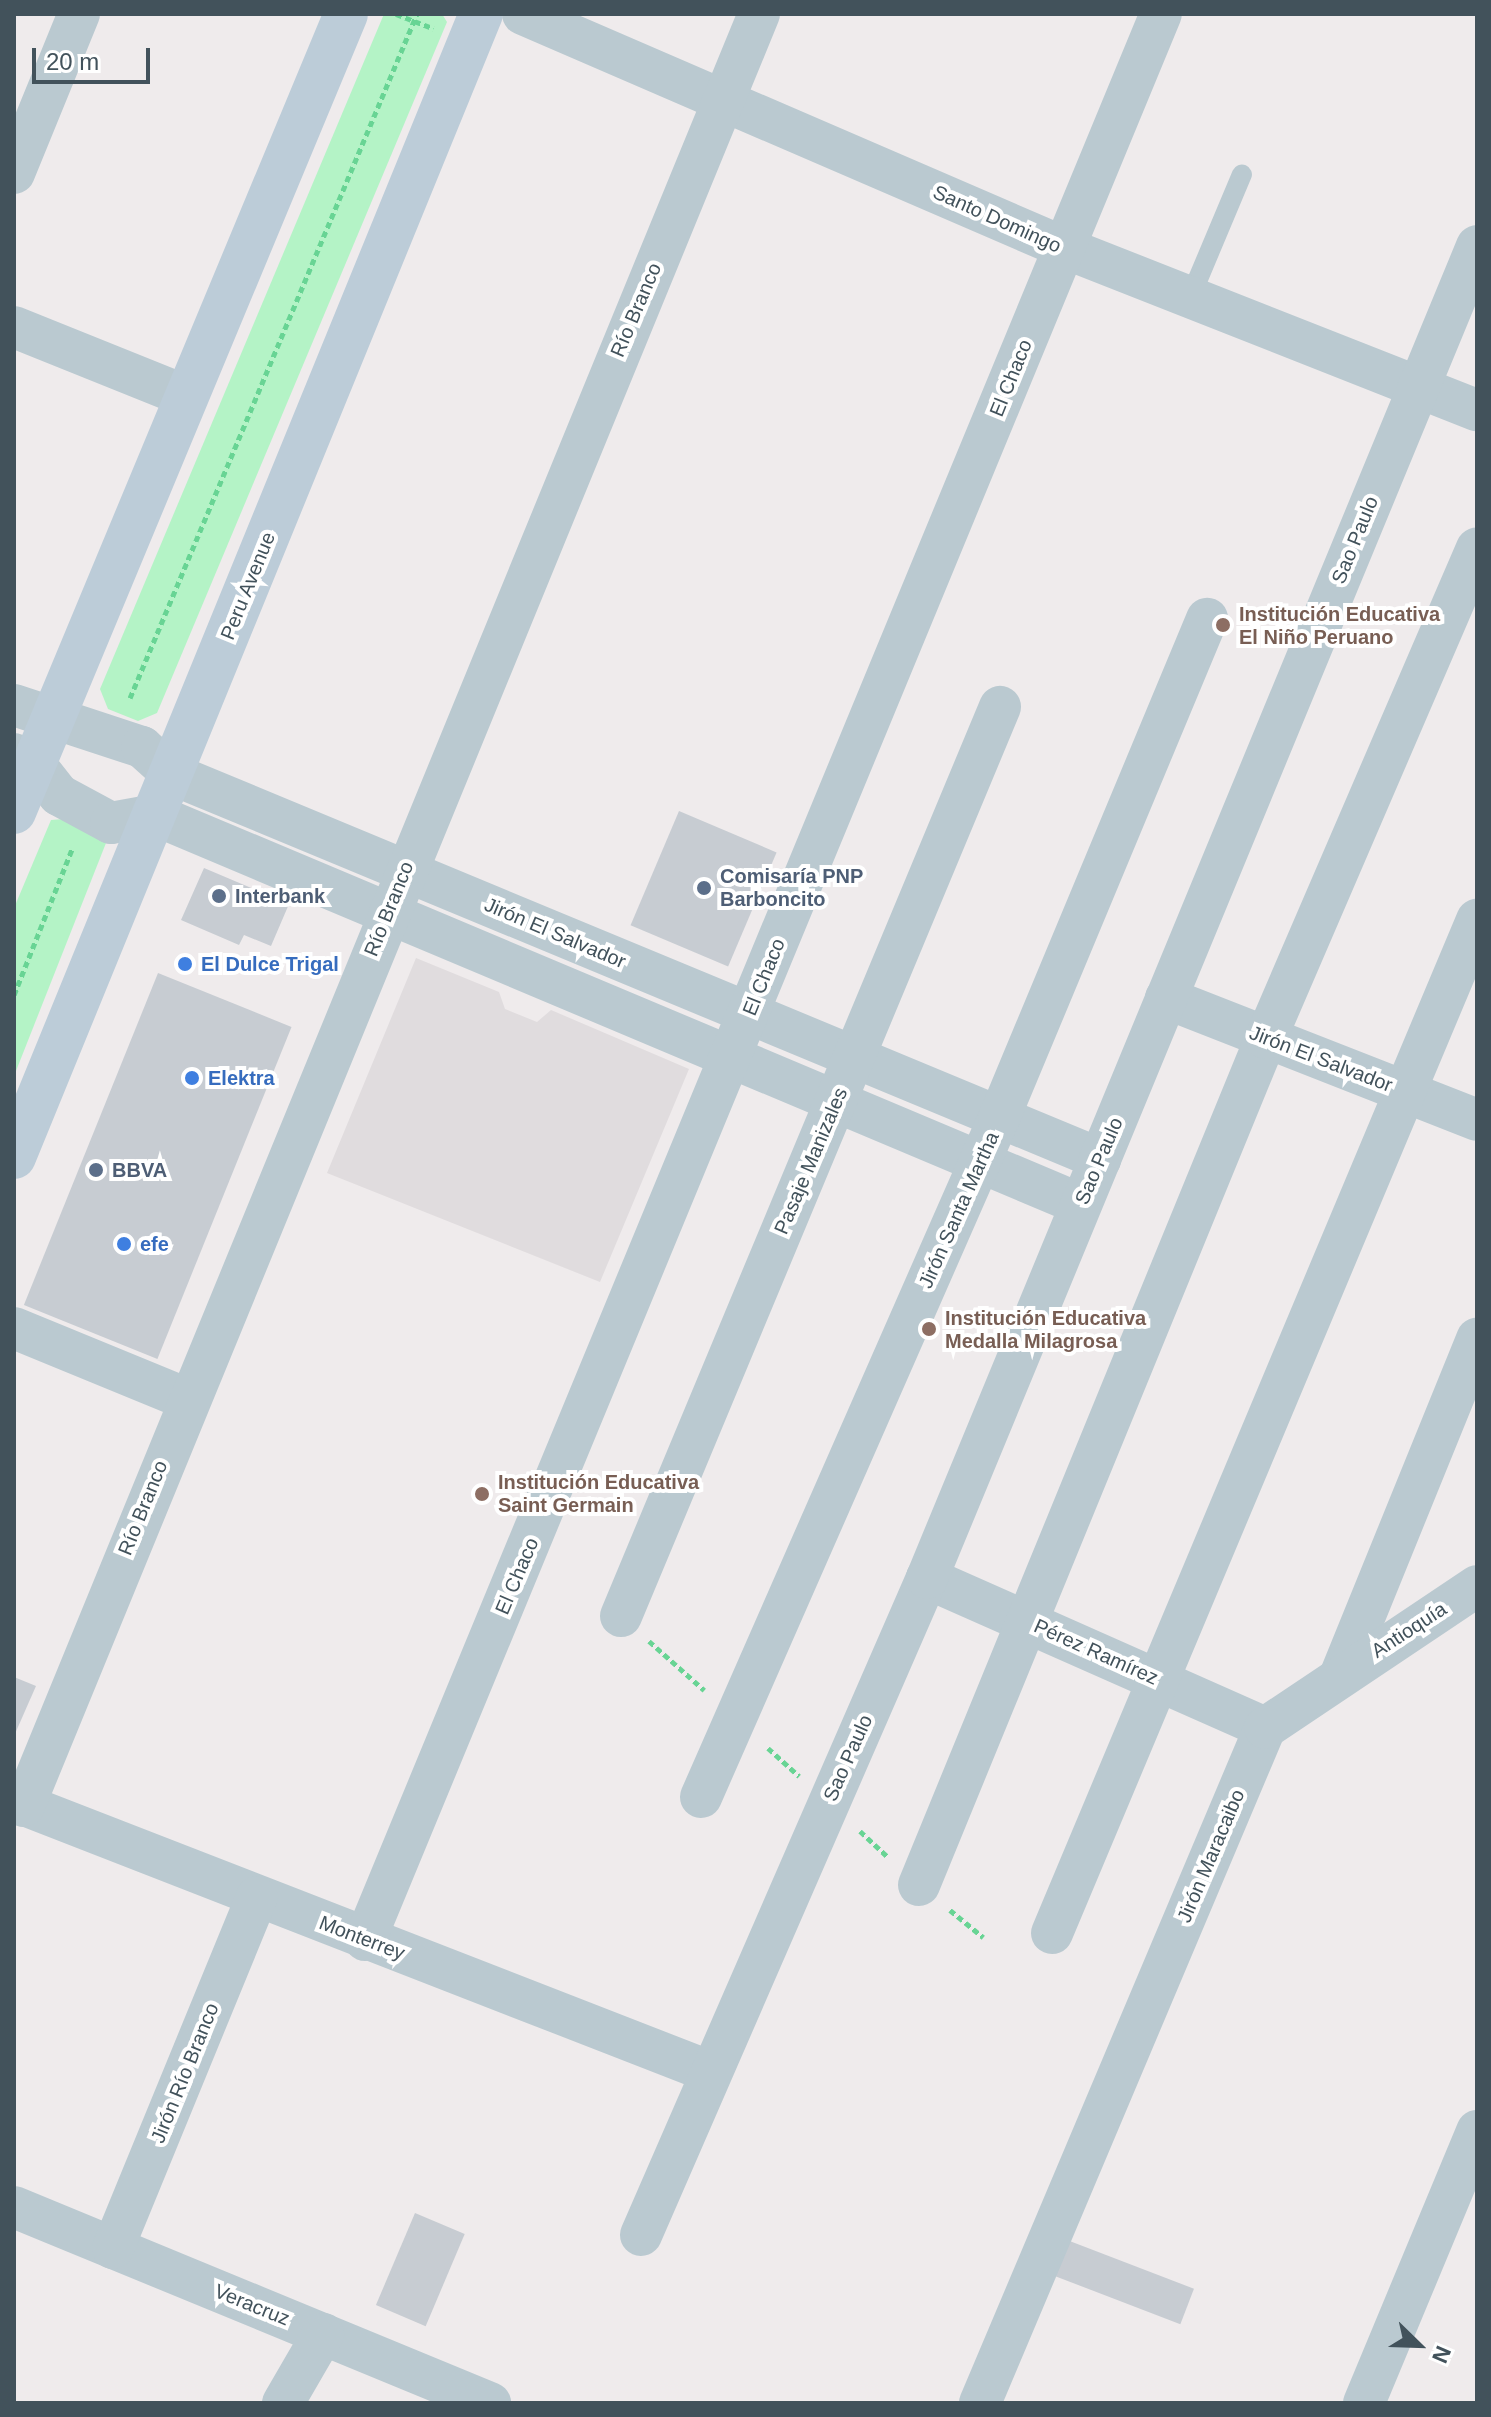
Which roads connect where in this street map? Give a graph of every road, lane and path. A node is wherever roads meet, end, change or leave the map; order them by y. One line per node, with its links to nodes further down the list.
1 (79, 14): 10 (street)
2 (346, 14): 17 (main road)
3 (396, 14): 7 (path)
4 (523, 14): 9 (street, Santo Domingo)
5 (759, 14): 9 (street, Río Branco)
6 (1161, 14): 13 (street, El Chaco)
7 (415, 17): 8 (path); 21 (path)
8 (462, 23): 25 (main road, Peru Avenue)
9 (724, 99): 13 (street, Santo Domingo); 29 (street, Río Branco)
10 (14, 173)
11 (1242, 174): 14 (lane)
12 (1477, 246): 16 (street, Sao Paulo)
13 (1065, 248): 14 (street, Santo Domingo); 34 (street, El Chaco)
14 (1190, 298): 16 (street, Santo Domingo)
15 (14, 327): 17 (street)
16 (1418, 388): 18 (street, Santo Domingo); 33 (street, Sao Paulo)
17 (186, 396): 23 (main road)
18 (1477, 410)
19 (1477, 548): 35 (street)
20 (1207, 619): 40 (street, Jirón Santa Martha)
21 (130, 698)
22 (1000, 707): 37 (street, Pasaje Manizales)
23 (33, 712): 24 (main road); 25 (street, Jirón El Salvador)
24 (23, 758): 26 (main road); 27 (street)
25 (172, 774): 27 (main road, Peru Avenue); 29 (street, Jirón El Salvador)
26 (14, 812)
27 (155, 815): 30 (street); 42 (main road, Peru Avenue)
28 (76, 840): 32 (path)
29 (404, 870): 30 (street, Río Branco); 34 (street, Jirón El Salvador)
30 (389, 909): 36 (street); 48 (street, Río Branco)
31 (1477, 920): 38 (street)
32 (14, 995)
33 (1166, 998): 35 (street, Jirón El Salvador); 43 (street, Sao Paulo)
34 (749, 1014): 36 (street, El Chaco); 37 (street, Jirón El Salvador)
35 (1266, 1038): 38 (street, Jirón El Salvador); 52 (street)
36 (733, 1057): 39 (street); 61 (street, El Chaco)
37 (855, 1057): 39 (street, Pasaje Manizales); 40 (street, Jirón El Salvador)
38 (1403, 1091): 41 (street, Jirón El Salvador); 54 (street)
39 (836, 1101): 44 (street); 51 (street, Pasaje Manizales)
40 (999, 1118): 43 (street, Jirón El Salvador); 44 (street, Jirón Santa Martha)
41 (1477, 1120)
42 (14, 1157)
43 (1100, 1159): 45 (street, Sao Paulo)
44 (979, 1162): 45 (street); 56 (street, Jirón Santa Martha)
45 (1080, 1204): 49 (street, Sao Paulo)
46 (14, 1328): 48 (street)
47 (1477, 1339): 53 (street)
48 (187, 1399): 57 (street, Río Branco)
49 (927, 1578): 52 (street, Pérez Ramírez); 62 (street, Sao Paulo)
50 (1477, 1586): 53 (street, Antioquía)
51 (621, 1616)
52 (1027, 1622): 54 (street, Pérez Ramírez); 58 (street)
53 (1341, 1674): 55 (street)
54 (1162, 1681): 55 (street, Pérez Ramírez); 60 (street)
55 (1265, 1728): 70 (street, Jirón Maracaibo)
56 (701, 1797)
57 (19, 1804): 59 (street, Monterrey)
58 (919, 1885)
59 (257, 1897): 61 (street, Monterrey); 66 (street, Jirón Río Branco)
60 (1052, 1933)
61 (365, 1940): 62 (street, Monterrey)
62 (711, 2072): 65 (street, Sao Paulo)
63 (1477, 2131): 71 (street)
64 (14, 2207): 66 (street, Veracruz)
65 (641, 2235)
66 (113, 2248): 67 (street, Veracruz)
67 (323, 2334): 68 (street); 69 (street, Veracruz)
68 (283, 2403)
69 (490, 2403)
70 (980, 2403)
71 (1364, 2403)

